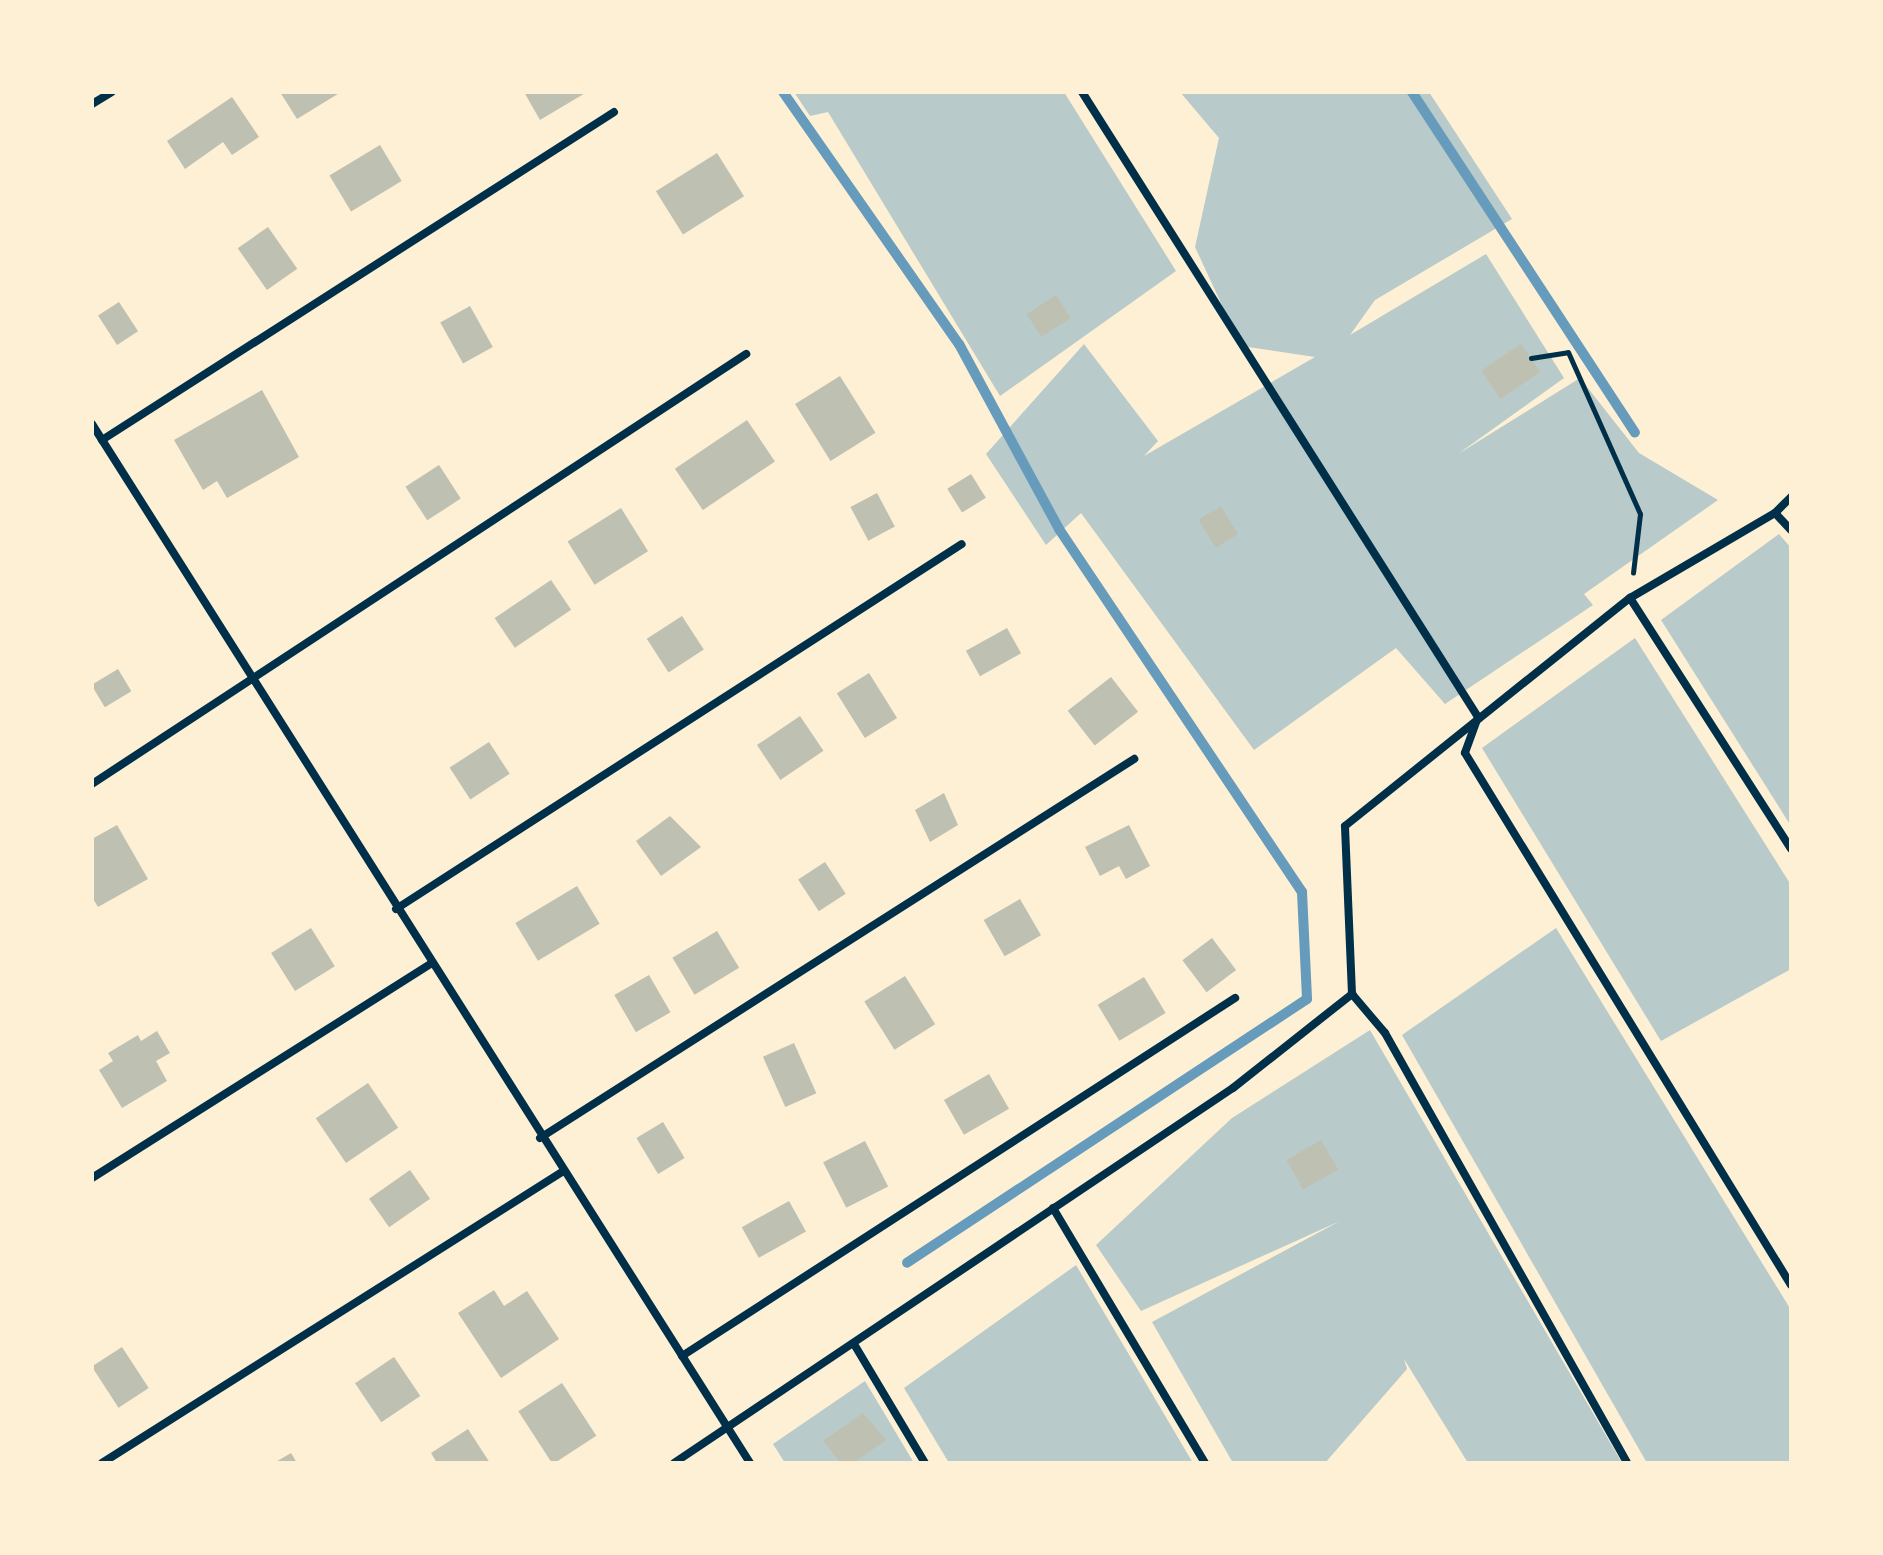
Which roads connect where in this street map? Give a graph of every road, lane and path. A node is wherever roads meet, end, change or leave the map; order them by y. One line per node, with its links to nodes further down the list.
1 (112, 92): 3 (street)
2 (1082, 92): 15 (street)
3 (92, 104)
4 (614, 112): 8 (street)
5 (746, 354): 14 (street)
6 (1531, 358): 13 (path)
7 (92, 424): 8 (street)
8 (102, 440): 14 (street)
9 (1791, 497): 10 (street)
10 (1775, 513): 11 (street); 13 (street)
11 (1791, 530)
12 (962, 544): 19 (street)
13 (1630, 598): 15 (street); 18 (street)
14 (252, 681): 17 (street); 19 (street)
15 (1478, 717): 21 (street); 27 (street)
16 (1134, 759): 23 (street)
17 (92, 784)
18 (1791, 849)
19 (396, 909): 20 (street)
20 (431, 964): 23 (street); 25 (street)
21 (1352, 994): 26 (street); 36 (street)
22 (1235, 998): 29 (street)
23 (540, 1138): 24 (street)
24 (562, 1172): 29 (street); 31 (street)
25 (92, 1178)
26 (1053, 1208): 28 (street); 35 (street)
27 (1791, 1285)
28 (854, 1344): 30 (street); 34 (street)
29 (682, 1356): 30 (street)
30 (728, 1426): 32 (street); 33 (street)
31 (102, 1463)
32 (674, 1463)
33 (750, 1463)
34 (925, 1463)
35 (1205, 1463)
36 (1627, 1463)

